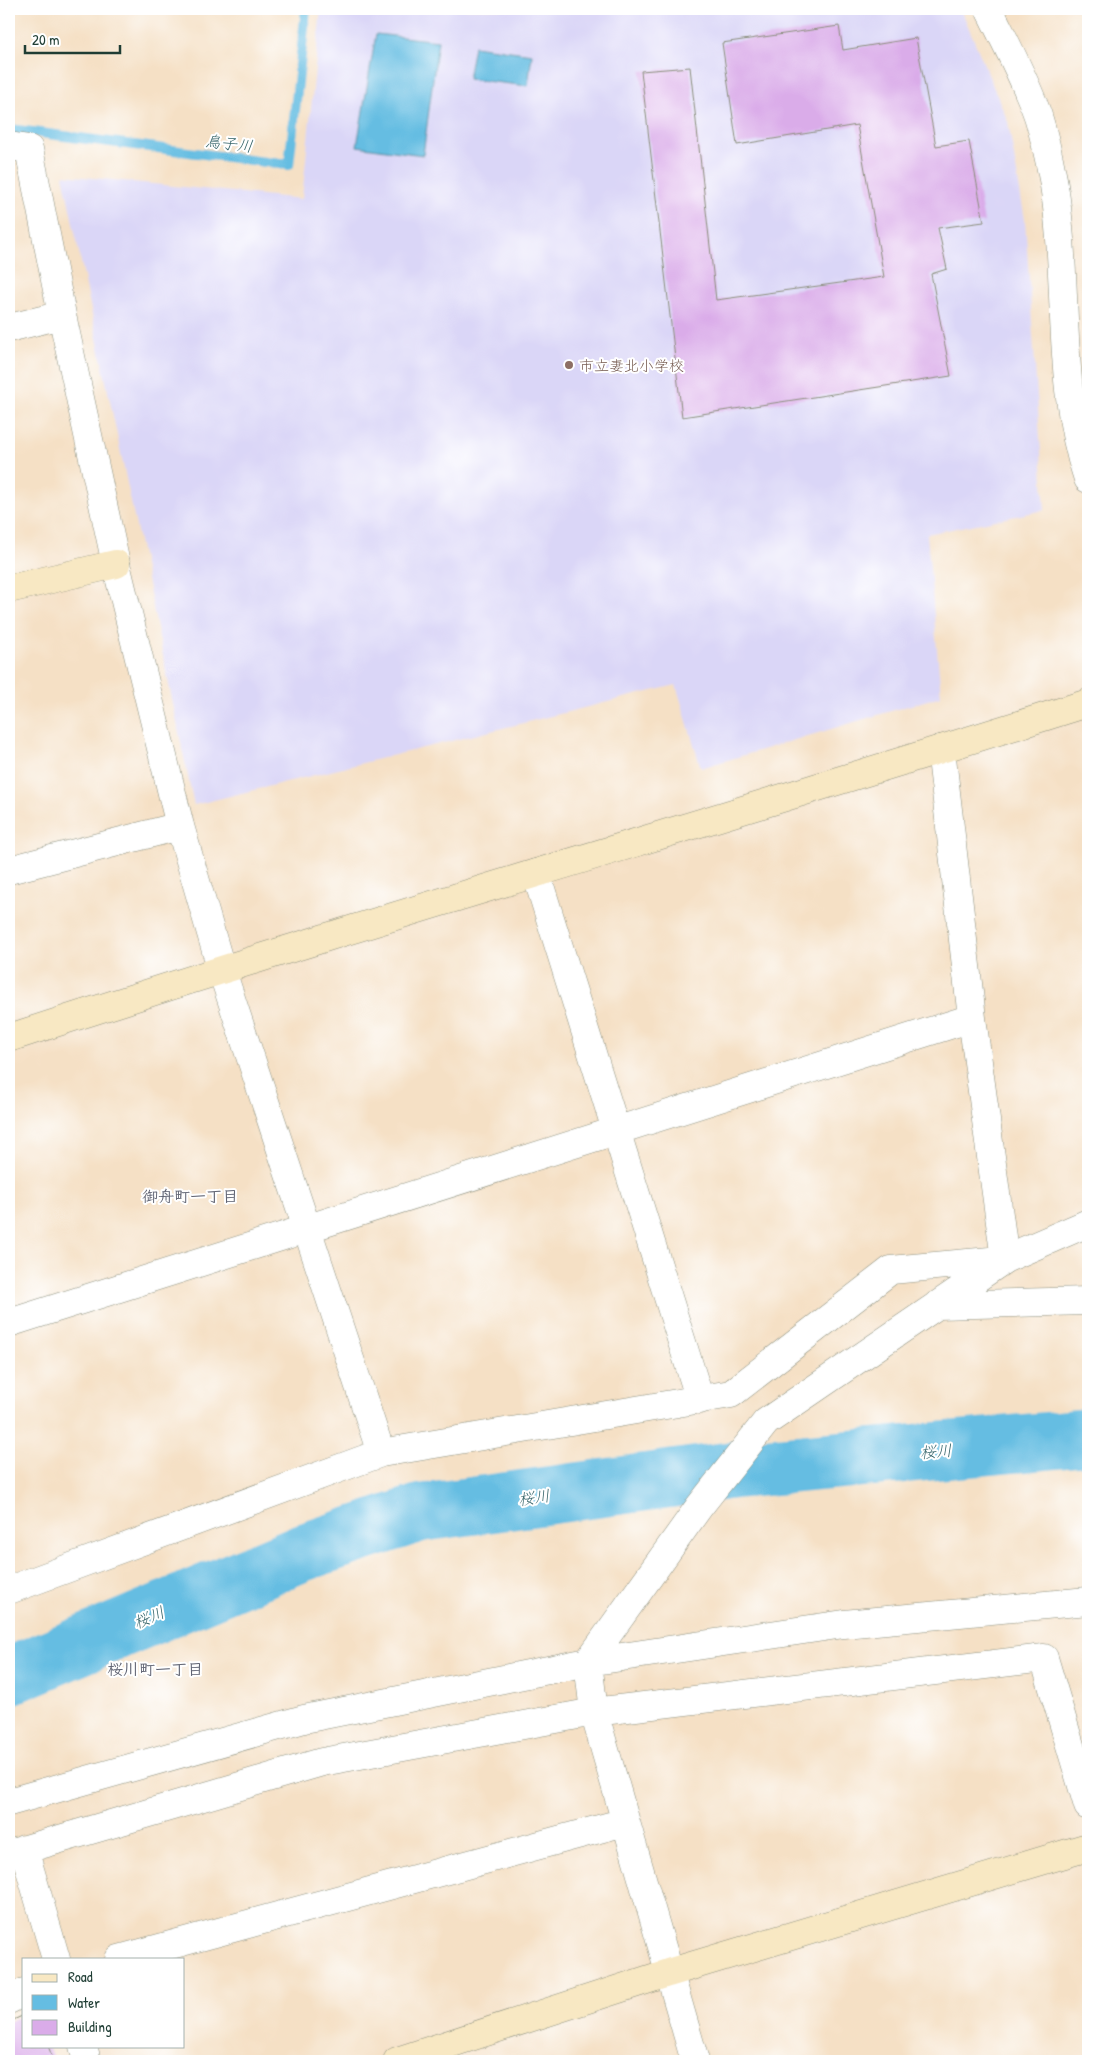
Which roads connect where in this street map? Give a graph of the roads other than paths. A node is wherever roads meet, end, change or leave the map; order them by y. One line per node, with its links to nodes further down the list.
1 (989, 9): 5 (street)
2 (9, 146): 3 (street)
3 (62, 315): 4 (street); 6 (street)
4 (9, 328)
5 (1088, 480)
6 (116, 564): 7 (street); 10 (street)
7 (9, 589)
8 (1088, 703): 9 (street)
9 (941, 750): 12 (street); 14 (street)
10 (180, 826): 11 (street); 13 (street)
11 (9, 870)
12 (536, 873): 13 (street); 16 (street)
13 (222, 968): 15 (street); 18 (street)
14 (972, 1018): 16 (street); 19 (street)
15 (9, 1038)
16 (616, 1130): 18 (street); 23 (street)
17 (1088, 1223): 19 (street)
18 (308, 1228): 22 (street); 24 (street)
19 (1005, 1259): 21 (street); 23 (street)
20 (1088, 1301): 21 (street)
21 (937, 1305): 27 (street)
22 (9, 1323)
23 (700, 1400): 24 (street)
24 (381, 1453): 25 (street)
25 (9, 1590)
26 (1088, 1601): 27 (street)
27 (588, 1662): 28 (street); 29 (street)
28 (594, 1712): 30 (street); 31 (street); 33 (street)
29 (9, 1802)
30 (1088, 1806)
31 (625, 1822): 35 (street); 36 (street)
32 (1088, 1847): 36 (street)
33 (17, 1852): 34 (street)
34 (56, 1958)
35 (123, 1958)
36 (668, 1973): 41 (street); 42 (street)
37 (22, 1993): 38 (street)
38 (9, 2000)
39 (83, 2048): 40 (street)
40 (87, 2061)
41 (397, 2061)
42 (695, 2061)

